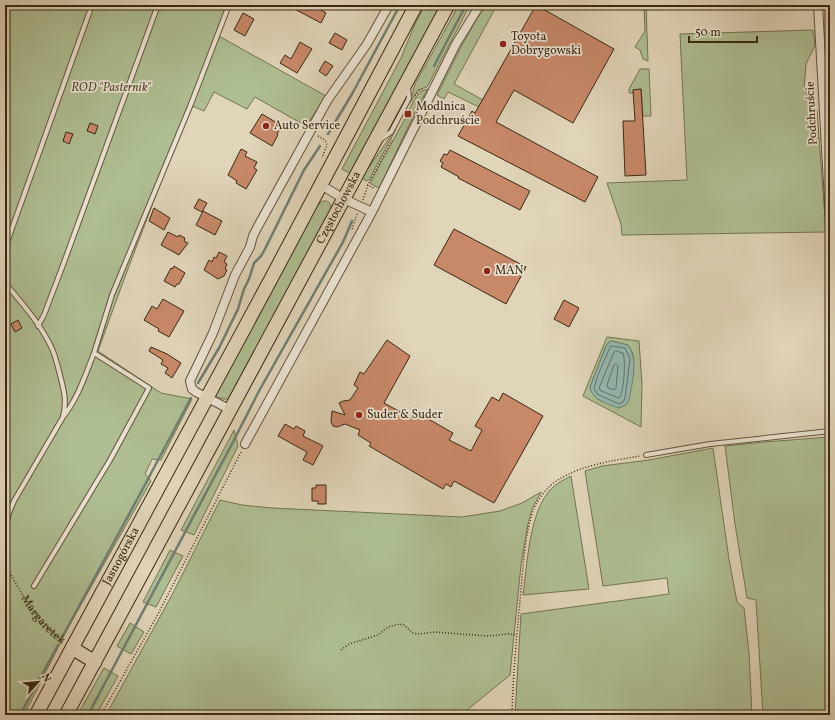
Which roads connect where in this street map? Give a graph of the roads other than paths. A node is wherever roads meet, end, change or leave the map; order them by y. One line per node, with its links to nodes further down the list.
1 (92, 5): 13 (lane)
2 (158, 5): 15 (lane)
3 (229, 5): 16 (lane)
4 (390, 5): 17 (street)
5 (416, 5): 9 (main road)
6 (448, 5): 10 (main road, Częstochowska)
7 (480, 5): 11 (street)
8 (818, 5): 12 (street, Podchruście)
9 (321, 185): 10 (street); 17 (main road)
10 (344, 199): 11 (street); 18 (main road, Częstochowska)
11 (372, 212): 21 (street)
12 (830, 219)
13 (5, 248)
14 (5, 283): 15 (lane)
15 (38, 326): 19 (lane)
16 (94, 353): 19 (lane); 24 (lane)
17 (207, 398): 18 (street); 25 (main road, Jasnogórska)
18 (231, 410): 26 (main road)
19 (63, 417): 23 (lane)
20 (830, 431): 22 (lane)
21 (245, 444)
22 (646, 455)
23 (5, 528)
24 (34, 586)
25 (72, 648): 26 (main road, Margaretek); 27 (main road, Jasnogórska)
26 (95, 662): 28 (main road)
27 (36, 715)
28 (66, 715)

